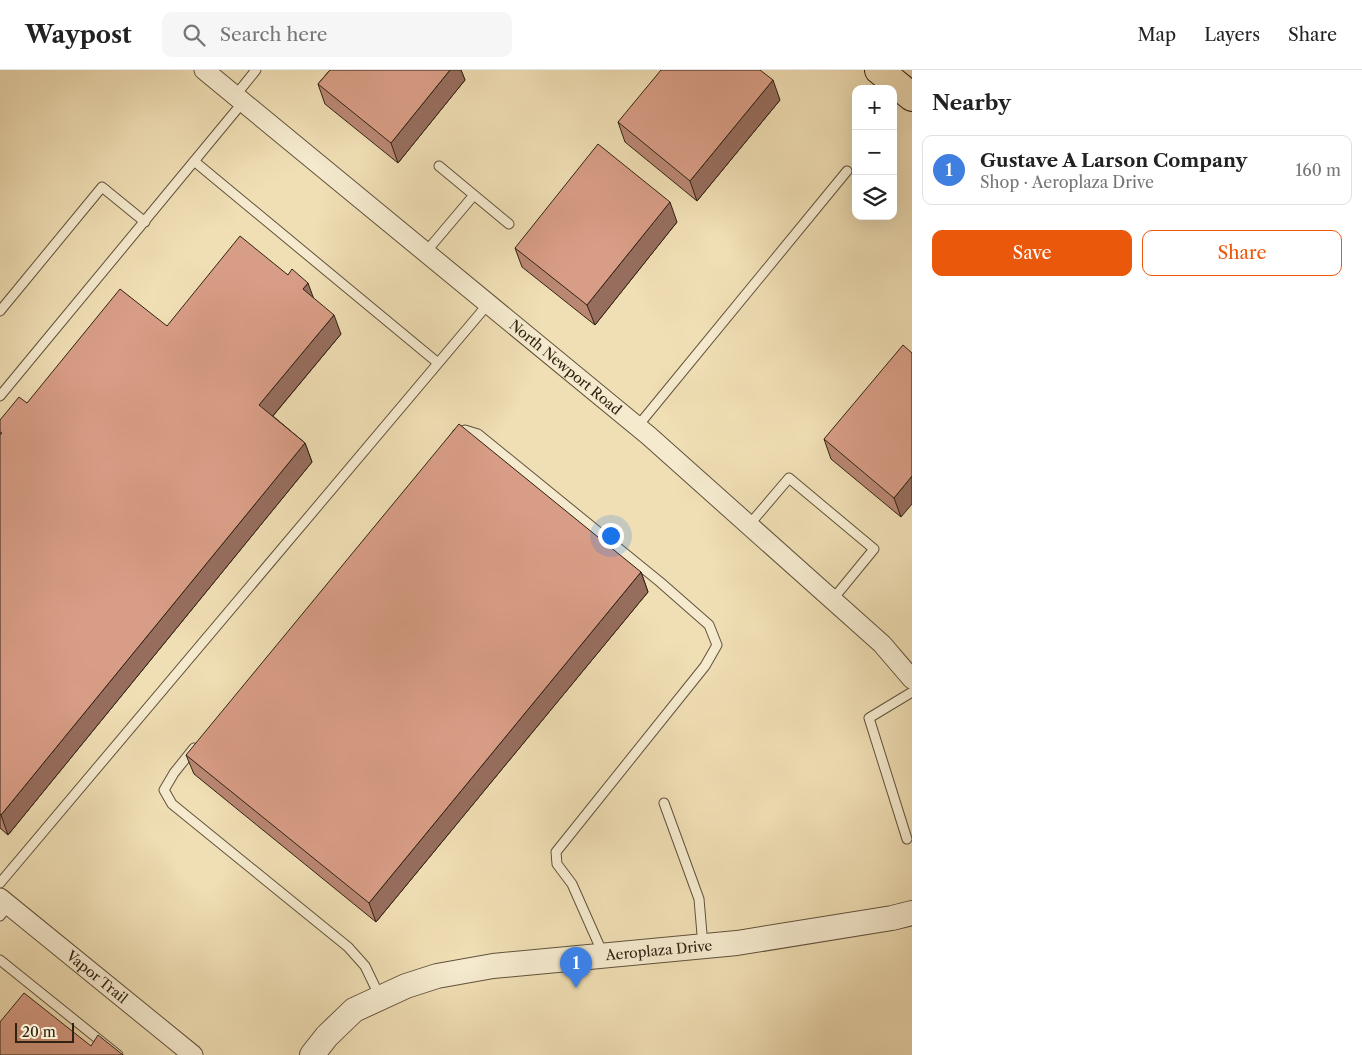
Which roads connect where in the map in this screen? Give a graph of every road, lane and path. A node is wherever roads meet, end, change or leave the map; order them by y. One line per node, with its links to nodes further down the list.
1 (204, 70): 5 (street, North Newport Road)
2 (256, 70): 5 (lane)
3 (880, 70): 4 (highway)
4 (912, 97)
5 (239, 99): 6 (lane); 12 (street, North Newport Road)
6 (194, 161): 10 (lane); 15 (lane)
7 (439, 166): 9 (lane)
8 (847, 171): 17 (lane)
9 (474, 195): 11 (lane); 12 (lane)
10 (145, 222): 14 (lane); 16 (lane)
11 (509, 224)
12 (425, 252): 13 (street, North Newport Road)
13 (488, 304): 15 (lane); 17 (street, North Newport Road)
14 (0, 311)
15 (438, 363): 26 (lane)
16 (0, 396)
17 (637, 427): 19 (street, North Newport Road)
18 (447, 444): 30 (lane)
19 (749, 524): 20 (street, North Newport Road); 20 (lane)
20 (833, 599): 21 (street, North Newport Road)
21 (912, 679)
22 (912, 692): 25 (lane)
23 (199, 743): 32 (lane)
24 (664, 803): 29 (lane)
25 (907, 839)
26 (0, 883)
27 (3, 906): 34 (street, Vapor Trail)
28 (912, 913): 29 (street, Aeroplaza Drive)
29 (703, 946): 30 (street, Aeroplaza Drive)
30 (604, 956): 32 (street, Aeroplaza Drive)
31 (0, 960): 33 (lane)
32 (380, 997): 35 (street, Aeroplaza Drive)
33 (118, 1055)
34 (194, 1055)
35 (312, 1055)

